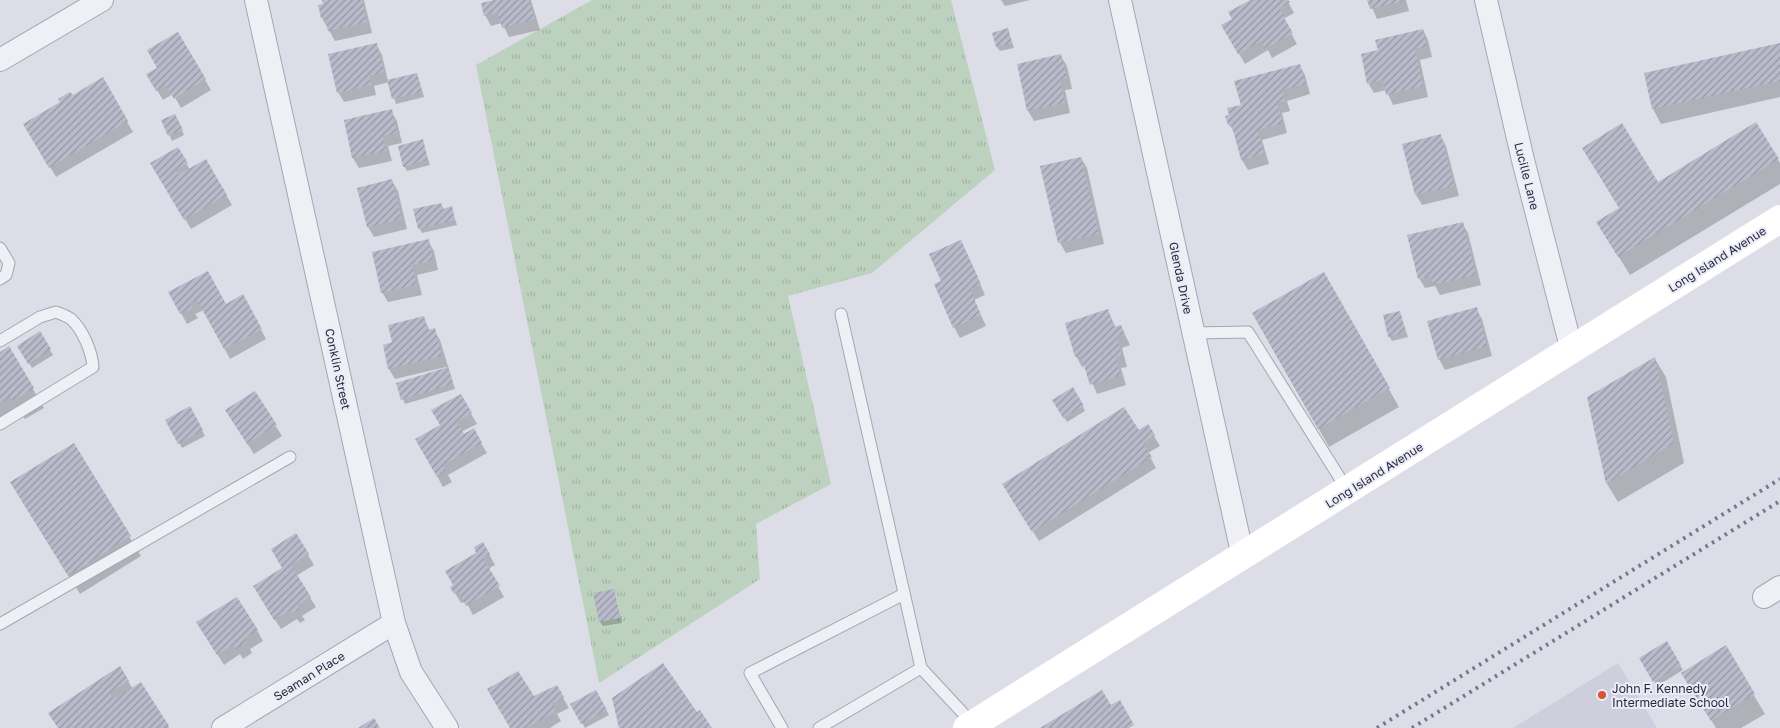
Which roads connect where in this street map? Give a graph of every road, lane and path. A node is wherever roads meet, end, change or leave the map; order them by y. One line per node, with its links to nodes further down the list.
1 (102, 0): 5 (street)
2 (256, 0): 18 (street, Conklin Street)
3 (1120, 0): 10 (street, Glenda Drive)
4 (1486, 0): 12 (street, Lucille Lane)
5 (0, 60)
6 (1780, 220): 12 (street, Long Island Avenue)
7 (0, 248): 8 (lane)
8 (0, 279)
9 (841, 314): 17 (lane)
10 (1194, 333): 15 (lane); 16 (street, Glenda Drive)
11 (0, 341): 13 (lane)
12 (1572, 351): 15 (street, Long Island Avenue)
13 (0, 424)
14 (290, 458): 19 (lane)
15 (1348, 491): 16 (street, Long Island Avenue)
16 (1243, 557): 21 (street, Long Island Avenue)
17 (904, 594): 20 (lane); 24 (lane)
18 (394, 623): 22 (street, Seaman Place); 23 (street, Conklin Street)
19 (0, 624)
20 (921, 668): 21 (lane); 25 (lane)
21 (970, 726)
22 (224, 728)
23 (447, 728)
24 (782, 728)
25 (819, 728)

